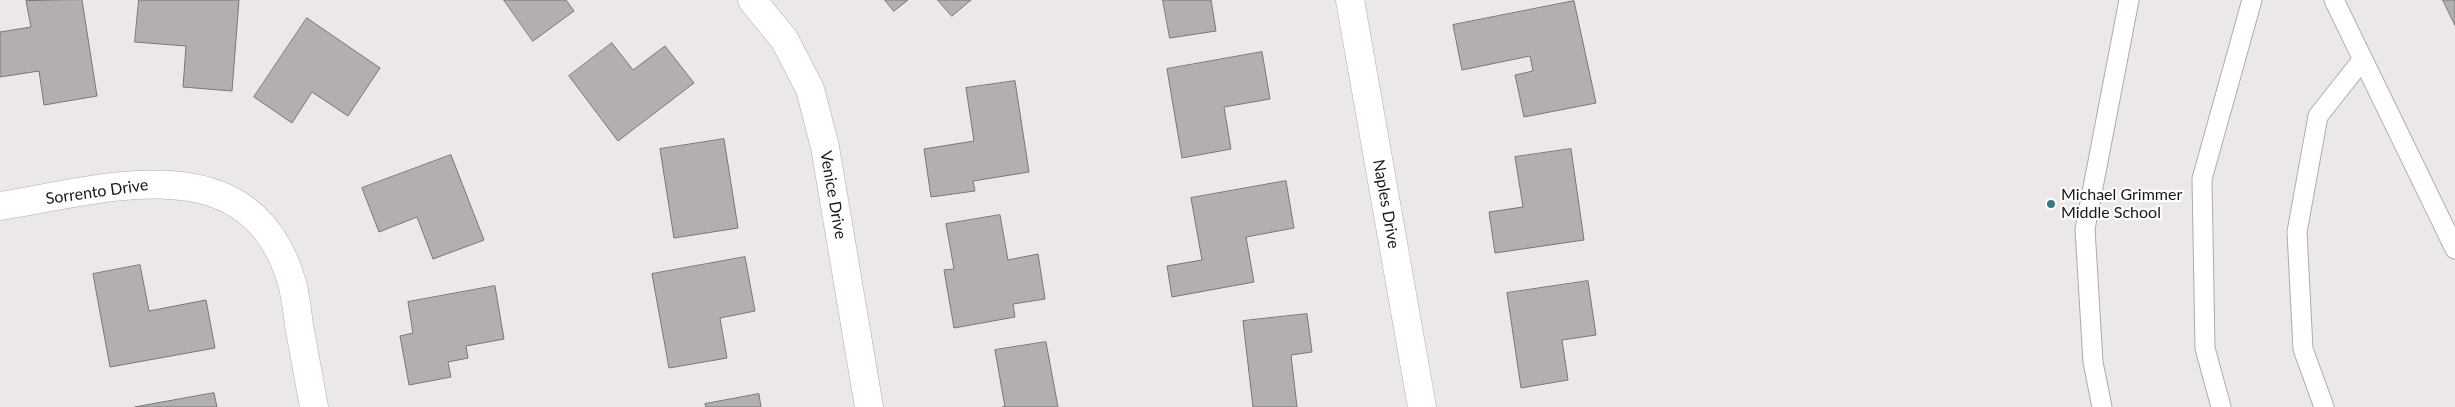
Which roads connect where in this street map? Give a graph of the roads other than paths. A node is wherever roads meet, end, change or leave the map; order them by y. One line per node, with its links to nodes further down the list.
1 (752, 0): 10 (street, Venice Drive)
2 (1350, 0): 11 (street, Naples Drive)
3 (2129, 0): 12 (lane)
4 (2252, 0): 13 (lane)
5 (2334, 0): 6 (lane)
6 (2363, 59): 8 (lane); 14 (lane)
7 (0, 206): 9 (street, Sorrento Drive)
8 (2455, 249)
9 (314, 407)
10 (869, 407)
11 (1422, 407)
12 (2102, 407)
13 (2221, 407)
14 (2324, 407)

